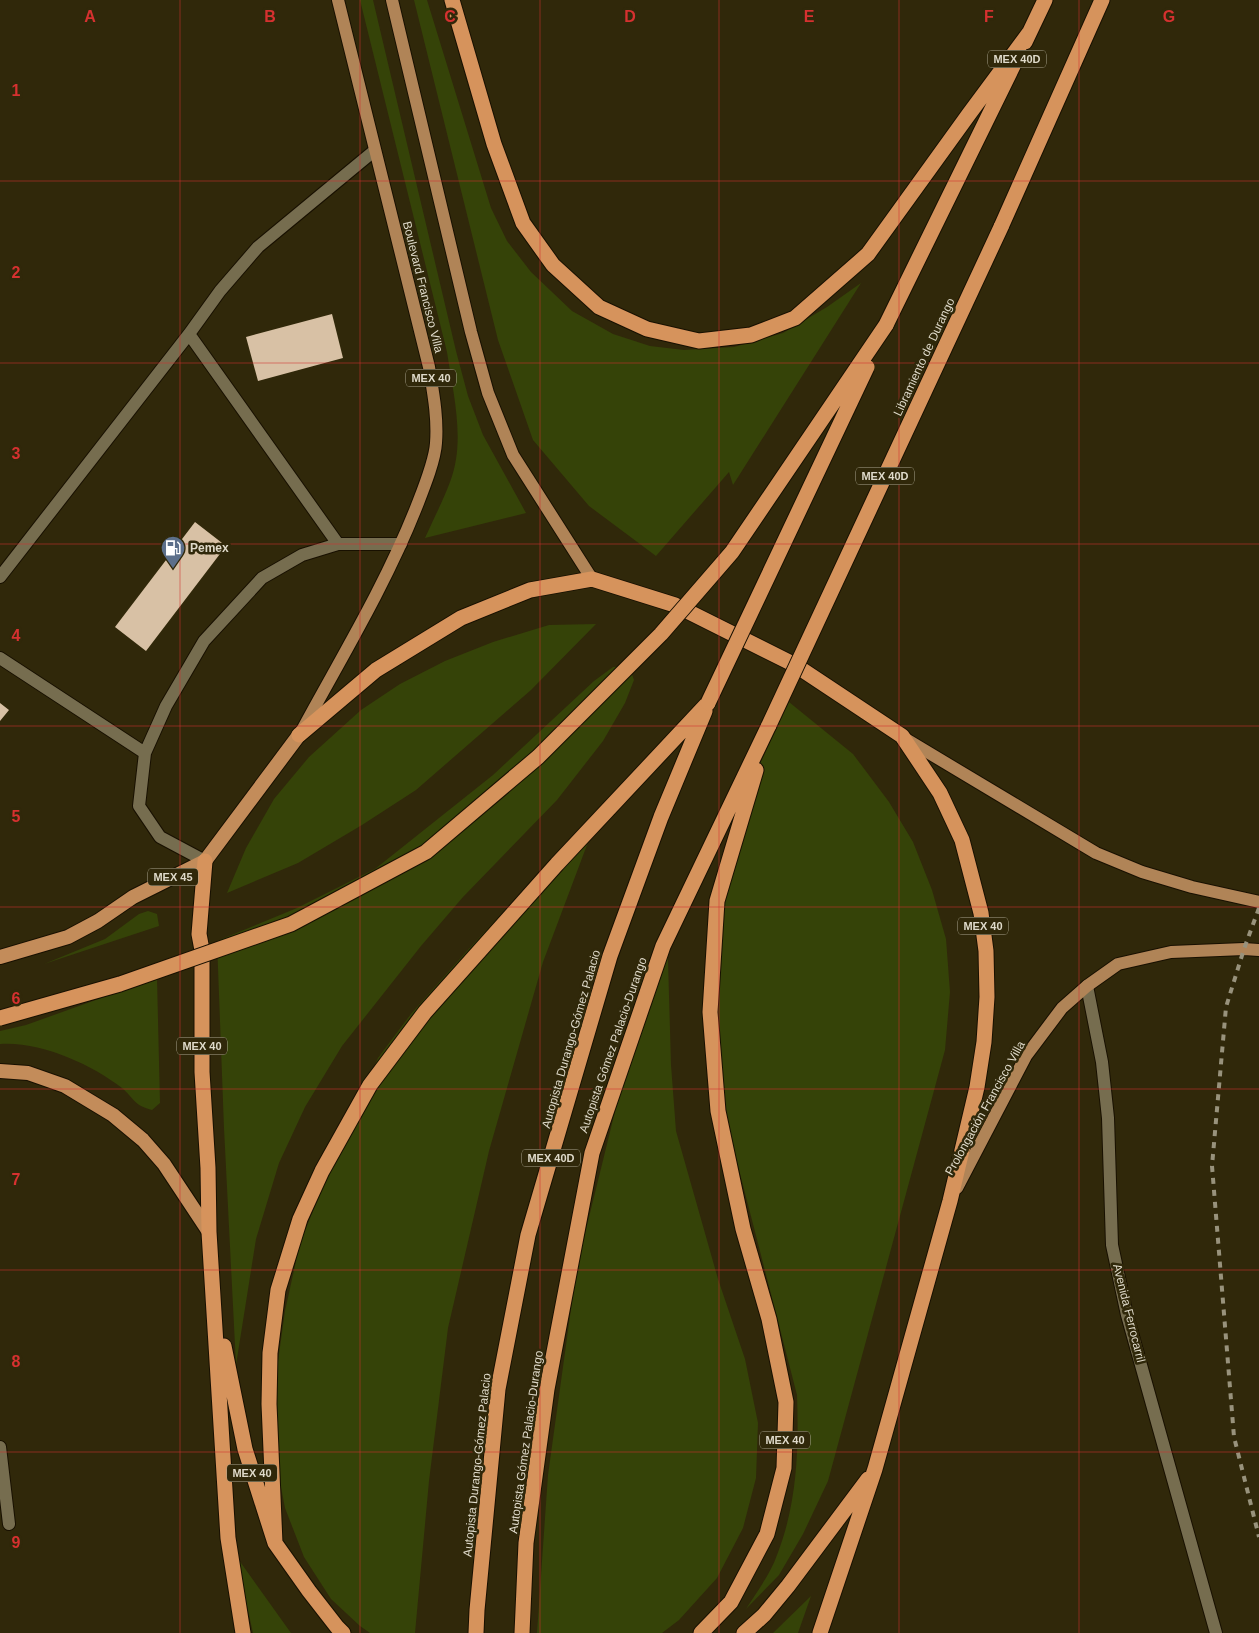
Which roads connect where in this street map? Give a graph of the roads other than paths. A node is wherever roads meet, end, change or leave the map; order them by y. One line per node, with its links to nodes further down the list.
1 (338, 0): 7 (main road, Boulevard Francisco Villa / MEX 40)
2 (392, 0): 13 (main road)
3 (452, 0): 6 (highway)
4 (1045, 0): 6 (highway, MEX 40D)
5 (1102, 0): 16 (highway, Libramiento de Durango / MEX 40D, bridge)
6 (1029, 33): 8 (highway, MEX 40D)
7 (374, 151): 9 (street); 11 (main road, Boulevard Francisco Villa / MEX 40)
8 (886, 325): 15 (highway, MEX 40D, bridge); 25 (highway, bridge)
9 (189, 334): 10 (street); 12 (street)
10 (338, 544): 11 (street); 19 (street)
11 (401, 544): 17 (main road, Boulevard Francisco Villa / MEX 40)
12 (0, 577)
13 (592, 579): 17 (highway, MEX 40); 18 (highway, MEX 40)
14 (0, 658): 19 (street)
15 (708, 702): 33 (highway); 36 (highway, Autopista Durango-Gómez Palacio / MEX 40D)
16 (769, 725): 37 (highway, Autopista Gómez Palacio-Durango / MEX 40D); 38 (highway, MEX 40)
17 (299, 735): 20 (highway, MEX 45)
18 (902, 736): 21 (main road, MEX 40); 27 (highway, MEX 40)
19 (145, 753): 20 (street)
20 (205, 861): 23 (highway, MEX 45); 28 (highway, MEX 40)
21 (1259, 902)
22 (1259, 950): 24 (main road, Prolongación Francisco Villa / MEX 40)
23 (0, 957)
24 (1087, 986): 27 (main road, Prolongación Francisco Villa / MEX 40); 41 (street, Avenida Ferrocarril)
25 (0, 1018)
26 (0, 1071): 28 (highway)
27 (950, 1201): 31 (highway, MEX 40)
28 (209, 1232): 29 (highway, MEX 40)
29 (212, 1290): 33 (highway, MEX 40); 34 (highway)
30 (0, 1447): 32 (street)
31 (875, 1469): 39 (highway, MEX 40); 40 (highway)
32 (9, 1524)
33 (276, 1543): 35 (highway, MEX 40)
34 (243, 1633)
35 (344, 1633)
36 (476, 1633)
37 (522, 1633)
38 (701, 1633)
39 (744, 1633)
40 (820, 1633)
41 (1216, 1633)

